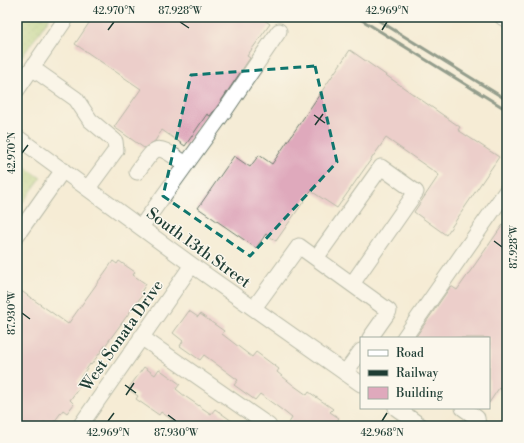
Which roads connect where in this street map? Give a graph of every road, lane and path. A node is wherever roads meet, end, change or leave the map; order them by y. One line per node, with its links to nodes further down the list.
1 (67, 17): 5 (street)
2 (502, 17): 3 (street)
3 (507, 20)
4 (279, 31): 8 (street)
5 (32, 68): 6 (street); 11 (street)
6 (17, 90)
7 (17, 137): 9 (street, South 13th Street)
8 (186, 164): 10 (street); 13 (street)
9 (63, 170): 11 (street, South 13th Street); 14 (street)
10 (136, 172)
11 (88, 188): 13 (street, South 13th Street)
12 (507, 190): 21 (street)
13 (141, 227): 16 (street, South 13th Street)
14 (17, 234)
15 (316, 258): 17 (street); 17 (street); 18 (street)
16 (192, 265): 18 (street, South 13th Street); 19 (street, West Sonata Drive)
17 (352, 284): 20 (street)
18 (254, 308): 23 (street, South 13th Street)
19 (141, 337): 27 (street, West Sonata Drive); 28 (street)
20 (371, 337)
21 (405, 337)
22 (360, 352): 23 (street)
23 (345, 373): 24 (street, South 13th Street)
24 (360, 383)
25 (397, 409): 29 (street)
26 (464, 409): 30 (street)
27 (80, 426)
28 (269, 426)
29 (421, 426)
30 (478, 426)

